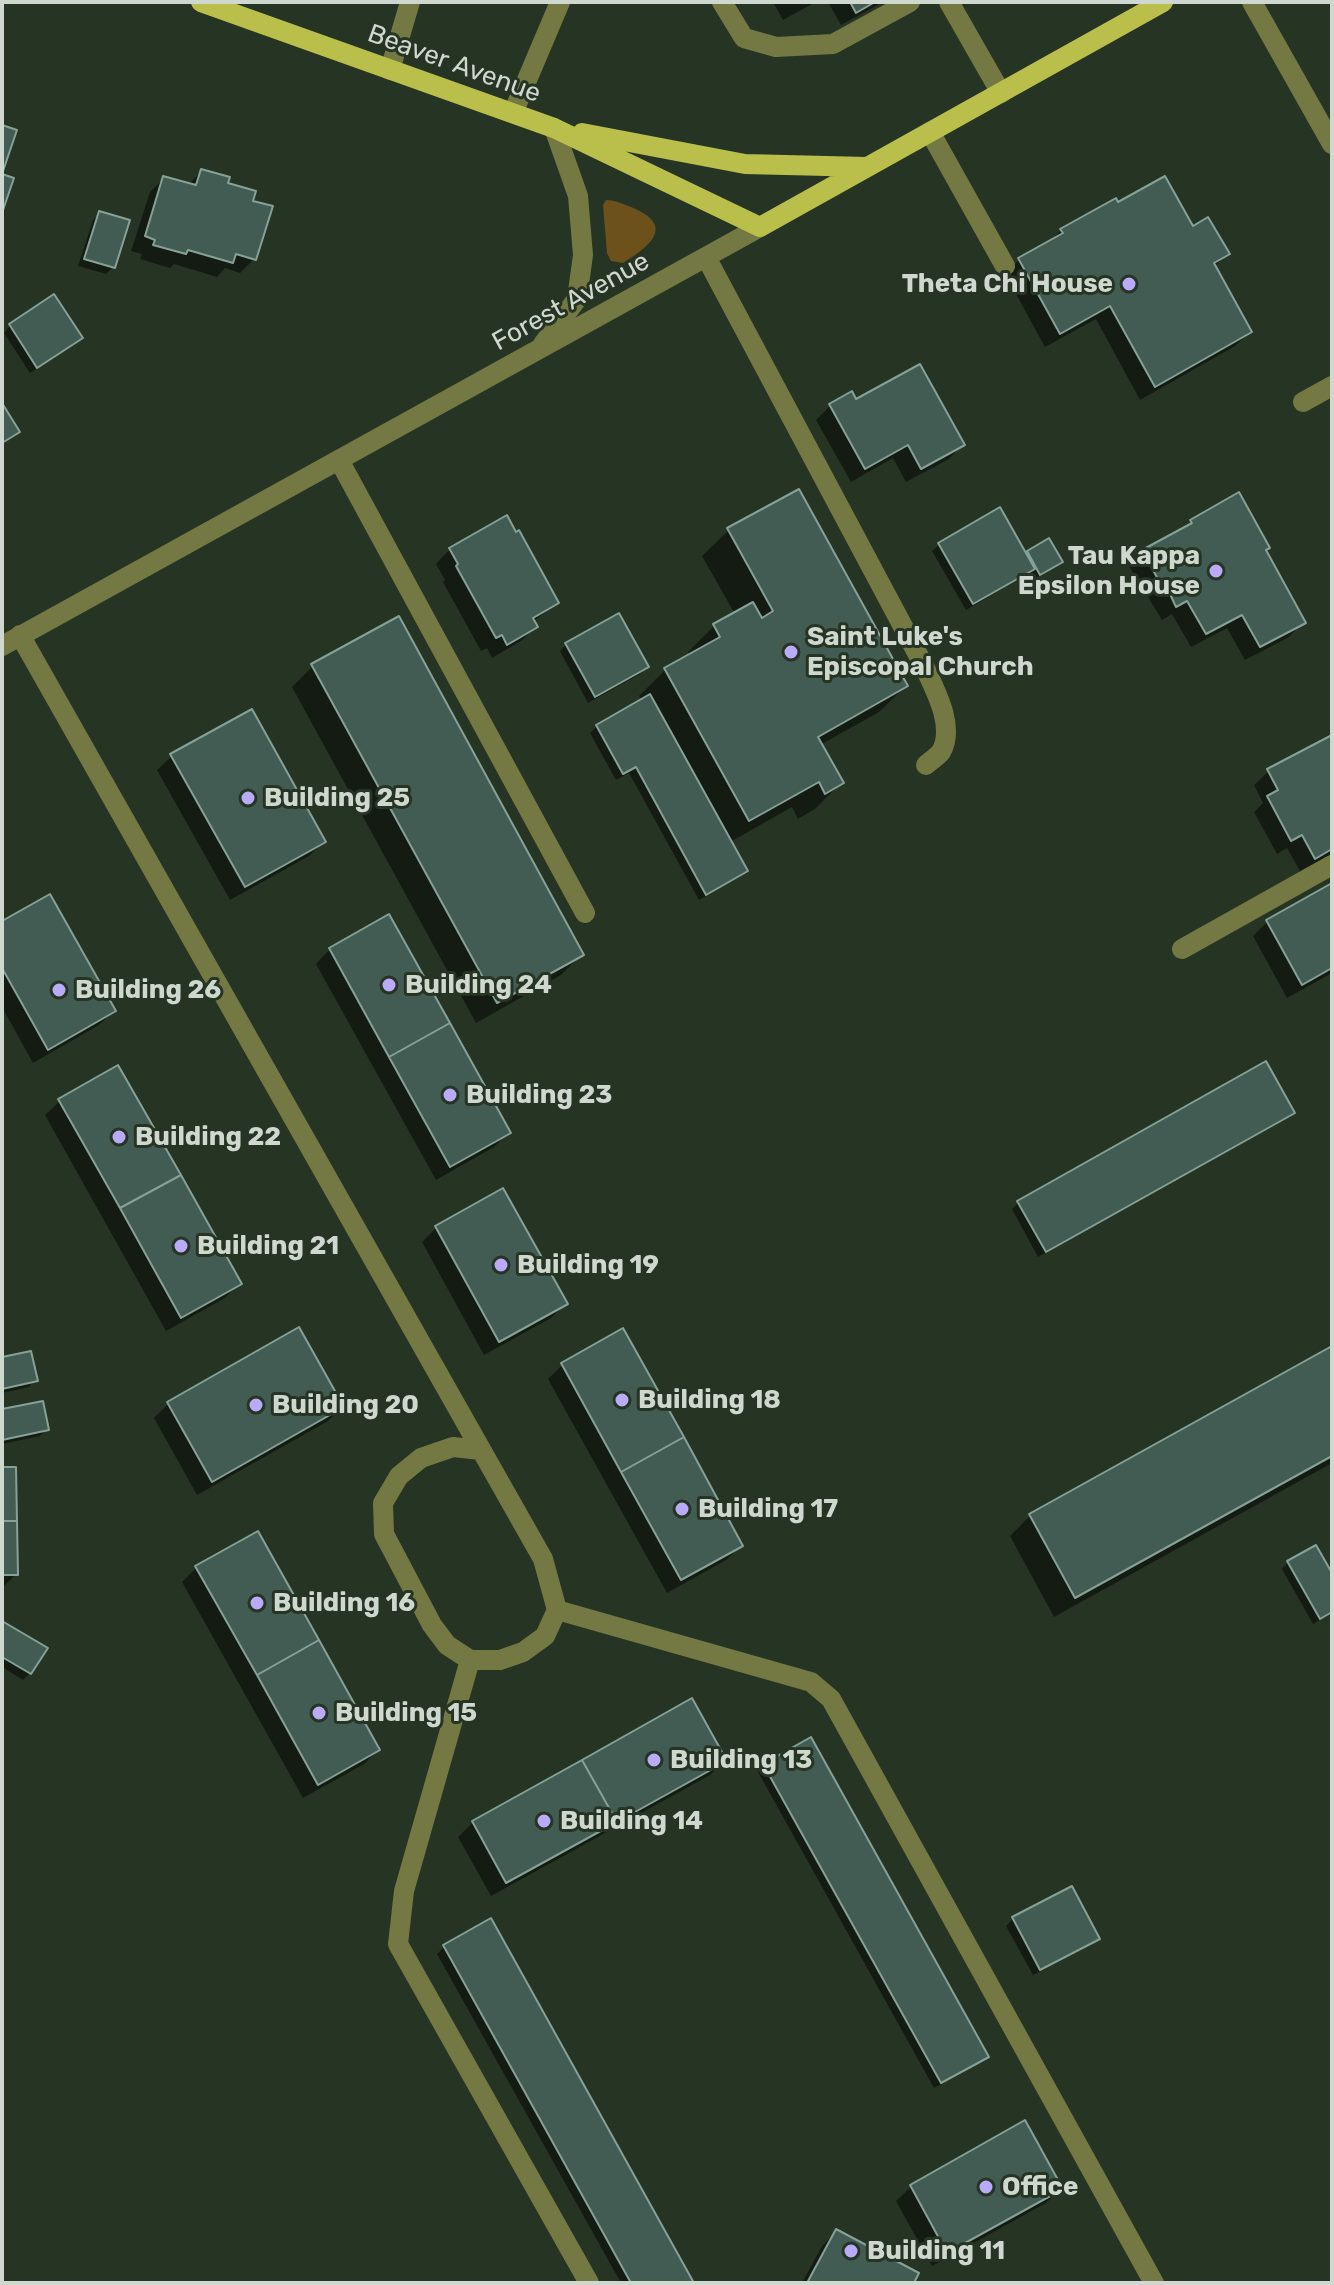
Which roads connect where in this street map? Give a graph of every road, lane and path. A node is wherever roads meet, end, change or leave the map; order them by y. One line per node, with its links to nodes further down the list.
1 (201, 2): 9 (main road, Beaver Avenue)
2 (410, 2): 9 (street)
3 (560, 2): 11 (street)
4 (722, 2): 5 (street)
5 (910, 2)
6 (949, 2): 10 (street)
7 (1163, 2): 10 (main road, Forest Avenue)
8 (1252, 2): 14 (street)
9 (390, 70): 11 (main road, Beaver Avenue)
10 (1001, 93): 13 (main road, Forest Avenue)
11 (513, 113): 12 (main road, Beaver Avenue)
12 (554, 128): 15 (main road, Beaver Avenue); 16 (main road, Beaver Avenue); 19 (street)
13 (930, 132): 15 (main road, Forest Avenue); 18 (street)
14 (1332, 144)
15 (868, 167): 16 (main road, Forest Avenue)
16 (760, 227): 17 (street, Forest Avenue)
17 (706, 257): 19 (street, Forest Avenue); 24 (street)
18 (1005, 266)
19 (538, 351): 22 (street, Forest Avenue)
20 (1332, 386): 21 (street)
21 (1303, 402)
22 (339, 460): 23 (street, Forest Avenue); 26 (street)
23 (11, 640): 28 (street)
24 (926, 765)
25 (1332, 865): 27 (street)
26 (585, 913)
27 (1182, 949)
28 (481, 1450): 29 (street); 30 (street)
29 (557, 1610): 30 (street); 32 (street)
30 (470, 1660): 31 (street)
31 (589, 2283)
32 (1153, 2283)

